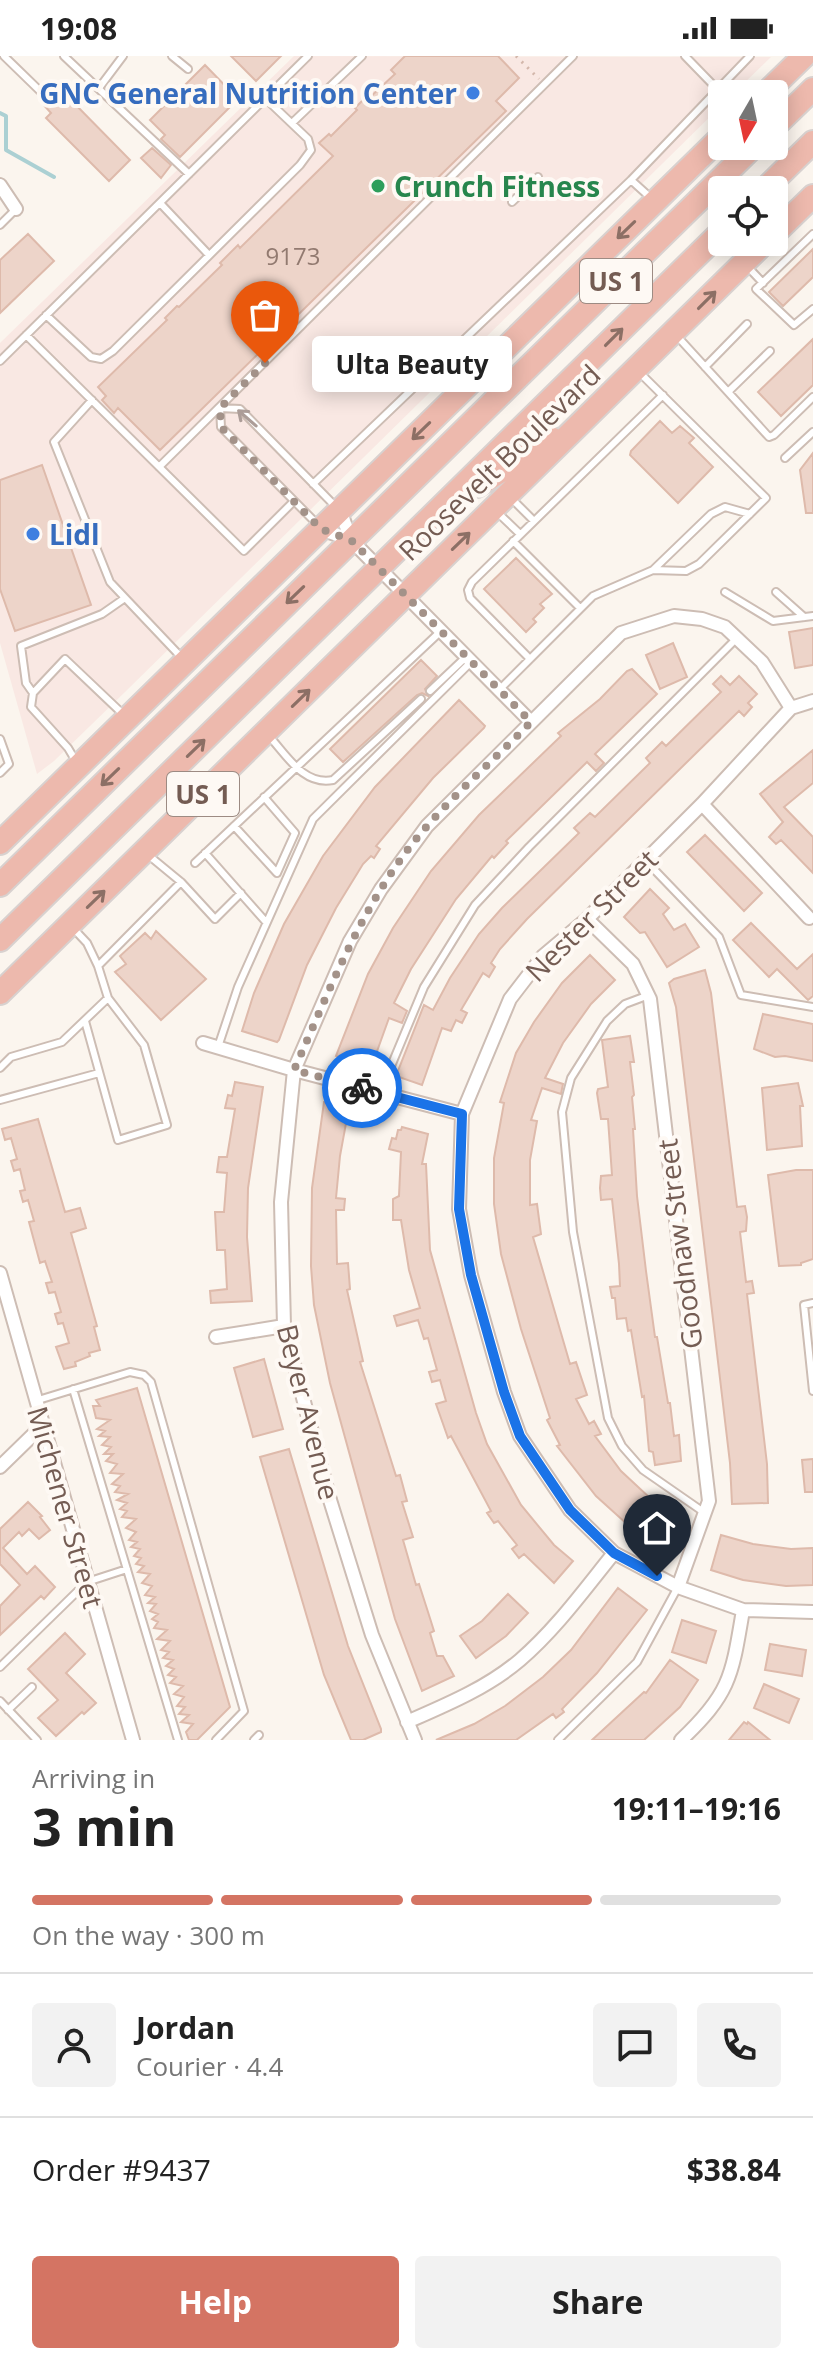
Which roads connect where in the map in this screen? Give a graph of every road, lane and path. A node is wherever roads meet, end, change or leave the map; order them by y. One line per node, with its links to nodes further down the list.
1 (4, 56): 19 (lane)
2 (64, 56): 17 (lane)
3 (123, 56): 17 (lane)
4 (172, 56): 12 (lane)
5 (308, 56): 20 (lane)
6 (362, 56): 23 (lane)
7 (516, 56): 16 (path)
8 (573, 56): 16 (lane)
9 (685, 56): 13 (lane)
10 (750, 56): 14 (lane)
11 (804, 56): 15 (highway)
12 (188, 69)
13 (708, 80)
14 (727, 80)
15 (779, 80)
16 (544, 84): 60 (lane)
17 (99, 88): 27 (lane)
18 (813, 89): 22 (highway)
19 (40, 91)
20 (265, 98): 23 (lane); 27 (lane)
21 (708, 100): 30 (lane)
22 (788, 113)
23 (292, 123): 41 (lane)
24 (813, 142): 28 (highway)
25 (708, 150): 33 (highway, US 1)
26 (740, 160): 48 (highway, Roosevelt Boulevard / US 1)
27 (189, 174): 35 (lane)
28 (778, 176)
29 (538, 177): 34 (lane)
30 (631, 180): 33 (lane); 65 (lane)
31 (0, 185): 36 (street)
32 (813, 196): 37 (highway)
33 (655, 201): 57 (highway, US 1, one-way to 57)
34 (512, 202)
35 (160, 203): 41 (lane); 46 (lane)
36 (16, 209): 38 (lane)
37 (788, 220)
38 (0, 225)
39 (813, 234): 44 (lane)
40 (708, 245): 68 (highway, Roosevelt Boulevard / US 1, one-way to 40)
41 (209, 255): 46 (lane)
42 (751, 256): 43 (highway, Roosevelt Boulevard / US 1)
43 (744, 263): 44 (lane); 49 (highway, Roosevelt Boulevard / US 1, one-way to 43)
44 (763, 283): 45 (lane)
45 (813, 309)
46 (46, 315): 50 (lane)
47 (747, 324): 53 (lane)
48 (571, 325): 57 (highway); 74 (highway, Roosevelt Boulevard / US 1)
49 (674, 332): 53 (lane); 54 (highway, Roosevelt Boulevard / US 1)
50 (26, 335): 52 (lane); 59 (lane)
51 (770, 351): 55 (lane)
52 (0, 361)
53 (705, 367): 55 (lane)
54 (636, 370): 56 (lane); 61 (highway, Roosevelt Boulevard / US 1)
55 (728, 392): 58 (lane)
56 (663, 395): 70 (lane); 71 (lane)
57 (456, 397): 69 (highway, US 1, one-way to 69)
58 (813, 397)
59 (92, 400): 64 (lane); 81 (lane)
60 (220, 408): 64 (lane); 65 (lane, one-way to 60); 66 (lane)
61 (585, 419): 67 (highway, Roosevelt Boulevard / US 1); 68 (highway)
62 (813, 432): 63 (lane)
63 (785, 458)
64 (159, 467): 66 (lane)
65 (313, 484): 69 (lane)
66 (294, 501): 72 (lane)
67 (501, 502): 71 (lane); 73 (lane); 80 (highway, Roosevelt Boulevard / US 1, one-way to 67)
68 (441, 507): 76 (highway, Roosevelt Boulevard / US 1)
69 (340, 510): 72 (highway, US 1); 74 (street)
70 (750, 514): 77 (lane); 77 (lane)
71 (534, 521): 73 (lane)
72 (321, 529): 74 (street); 89 (highway, US 1)
73 (520, 534): 75 (lane)
74 (351, 540): 76 (street); 112 (highway, Roosevelt Boulevard / US 1, one-way to 112)
75 (513, 541): 82 (lane); 88 (lane)
76 (379, 569): 80 (street); 118 (highway, Roosevelt Boulevard / US 1, one-way to 76)
77 (653, 570): 82 (lane)
78 (725, 592): 84 (lane)
79 (776, 592): 84 (lane)
80 (406, 595): 85 (street); 98 (highway, Roosevelt Boulevard / US 1, one-way to 80)
81 (125, 598): 89 (lane); 92 (lane)
82 (580, 608): 88 (lane)
83 (813, 616): 84 (lane)
84 (804, 617)
85 (441, 631): 87 (street); 101 (lane)
86 (737, 638): 95 (street, Beyer Avenue); 97 (street, Beyer Avenue); 130 (lane)
87 (469, 659): 90 (street); 91 (lane); 116 (lane)
88 (530, 659): 90 (lane)
89 (185, 662): 96 (highway, US 1)
90 (499, 690): 97 (street)
91 (430, 691)
92 (33, 693): 96 (lane); 100 (lane)
93 (421, 699): 101 (lane)
94 (813, 701): 95 (street, Nester Street)
95 (791, 708): 104 (street, Nester Street)
96 (127, 719): 100 (highway, US 1)
97 (531, 722): 128 (street, Beyer Avenue)
98 (266, 733): 101 (lane); 107 (highway, Roosevelt Boulevard / US 1)
99 (0, 739): 102 (lane)
100 (79, 766): 106 (highway, US 1)
101 (297, 766): 103 (lane)
102 (0, 773)
103 (264, 797): 105 (lane); 105 (lane)
104 (702, 804): 109 (street, Nester Street); 114 (street)
105 (234, 826): 108 (lane)
106 (0, 843)
107 (144, 852): 111 (lane); 117 (highway, Roosevelt Boulevard / US 1, one-way to 107)
108 (205, 853): 110 (lane); 113 (lane)
109 (645, 860): 115 (street, Nester Street); 123 (lane)
110 (195, 863)
111 (181, 882): 113 (lane); 119 (lane)
112 (0, 885)
113 (241, 893): 116 (lane)
114 (809, 918)
115 (587, 919): 121 (street, Goodnaw Street); 132 (street, Nester Street)
116 (266, 922): 126 (lane)
117 (70, 924): 119 (lane); 120 (highway, Roosevelt Boulevard / US 1)
118 (0, 940)
119 (98, 966): 122 (lane)
120 (0, 993)
121 (649, 995): 142 (street, Goodnaw Street); 142 (lane)
122 (108, 998): 124 (lane); 129 (lane)
123 (813, 1007)
124 (85, 1021): 127 (lane); 129 (lane)
125 (203, 1043): 126 (street)
126 (218, 1047): 128 (street)
127 (0, 1068)
128 (294, 1070): 130 (street); 135 (street, Beyer Avenue)
129 (99, 1073): 131 (lane)
130 (383, 1094): 132 (street)
131 (0, 1100)
132 (462, 1114): 143 (street, Nester Street)
133 (0, 1273): 139 (street, Michener Street)
134 (813, 1303): 138 (lane)
135 (284, 1326): 136 (street); 153 (street, Beyer Avenue)
136 (216, 1337)
137 (73, 1389): 139 (lane); 144 (lane); 157 (lane)
138 (813, 1391)
139 (35, 1401): 140 (street, Michener Street)
140 (42, 1426): 141 (street); 145 (street, Michener Street)
141 (0, 1467)
142 (705, 1513): 146 (street, Goodnaw Street)
143 (614, 1553): 146 (street, Nester Street); 153 (street)
144 (127, 1569): 145 (lane); 156 (lane)
145 (87, 1582): 149 (lane); 155 (street, Michener Street)
146 (678, 1587): 147 (street, Nester Street); 159 (lane)
147 (743, 1610): 148 (street, Nester Street); 160 (street)
148 (813, 1612)
149 (0, 1667)
150 (32, 1687): 152 (lane)
151 (0, 1701): 152 (lane)
152 (8, 1710): 154 (lane)
153 (407, 1722): 158 (street, Beyer Avenue)
154 (37, 1740)
155 (133, 1740)
156 (178, 1740)
157 (216, 1740)
158 (415, 1740)
159 (558, 1740)
160 (681, 1740)

